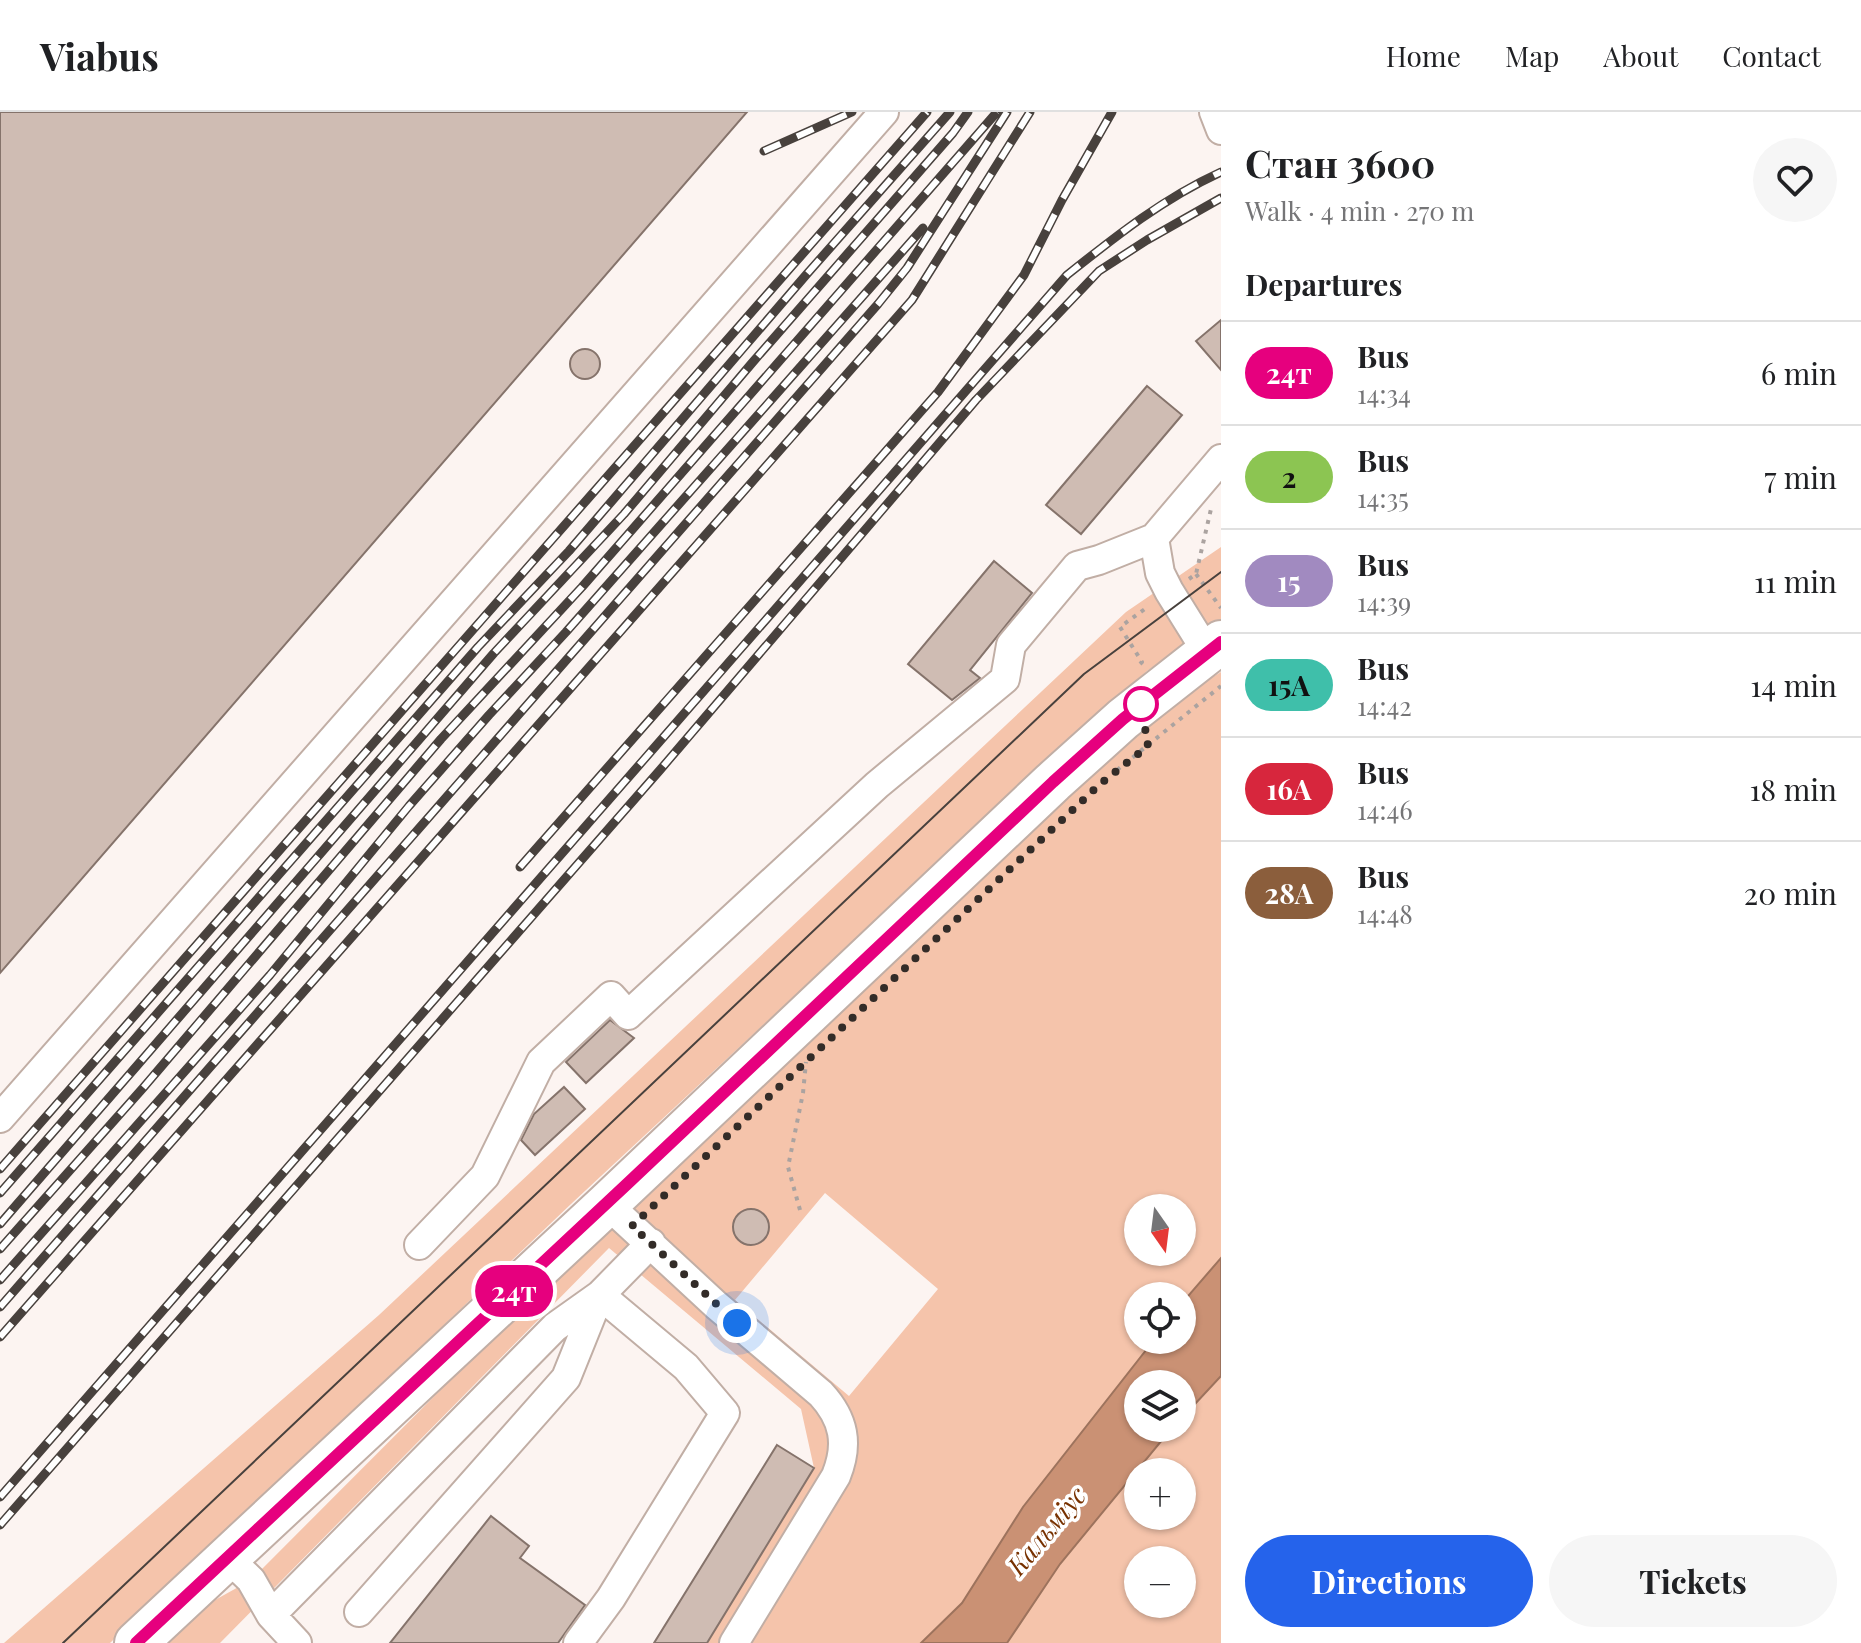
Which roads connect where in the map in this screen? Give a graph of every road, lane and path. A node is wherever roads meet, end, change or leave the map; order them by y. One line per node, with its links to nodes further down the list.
1 (884, 112): 13 (street)
2 (1214, 112): 3 (street)
3 (1221, 130)
4 (1221, 459): 6 (street)
5 (1214, 498): 7 (path)
6 (1154, 538): 9 (street); 17 (street)
7 (1221, 608)
8 (1120, 627): 10 (path)
9 (1216, 660): 11 (path); 14 (highway)
10 (1132, 670)
11 (1111, 775)
12 (794, 1073): 15 (path)
13 (0, 1118)
14 (607, 1204): 16 (street); 19 (highway)
15 (800, 1210)
16 (651, 1243): 18 (street); 25 (street)
17 (419, 1245)
18 (600, 1295): 20 (street); 21 (street); 24 (street)
19 (228, 1558): 21 (street); 22 (highway)
20 (359, 1612)
21 (271, 1615): 23 (street)
22 (136, 1643)
23 (297, 1643)
24 (578, 1643)
25 (734, 1643)

